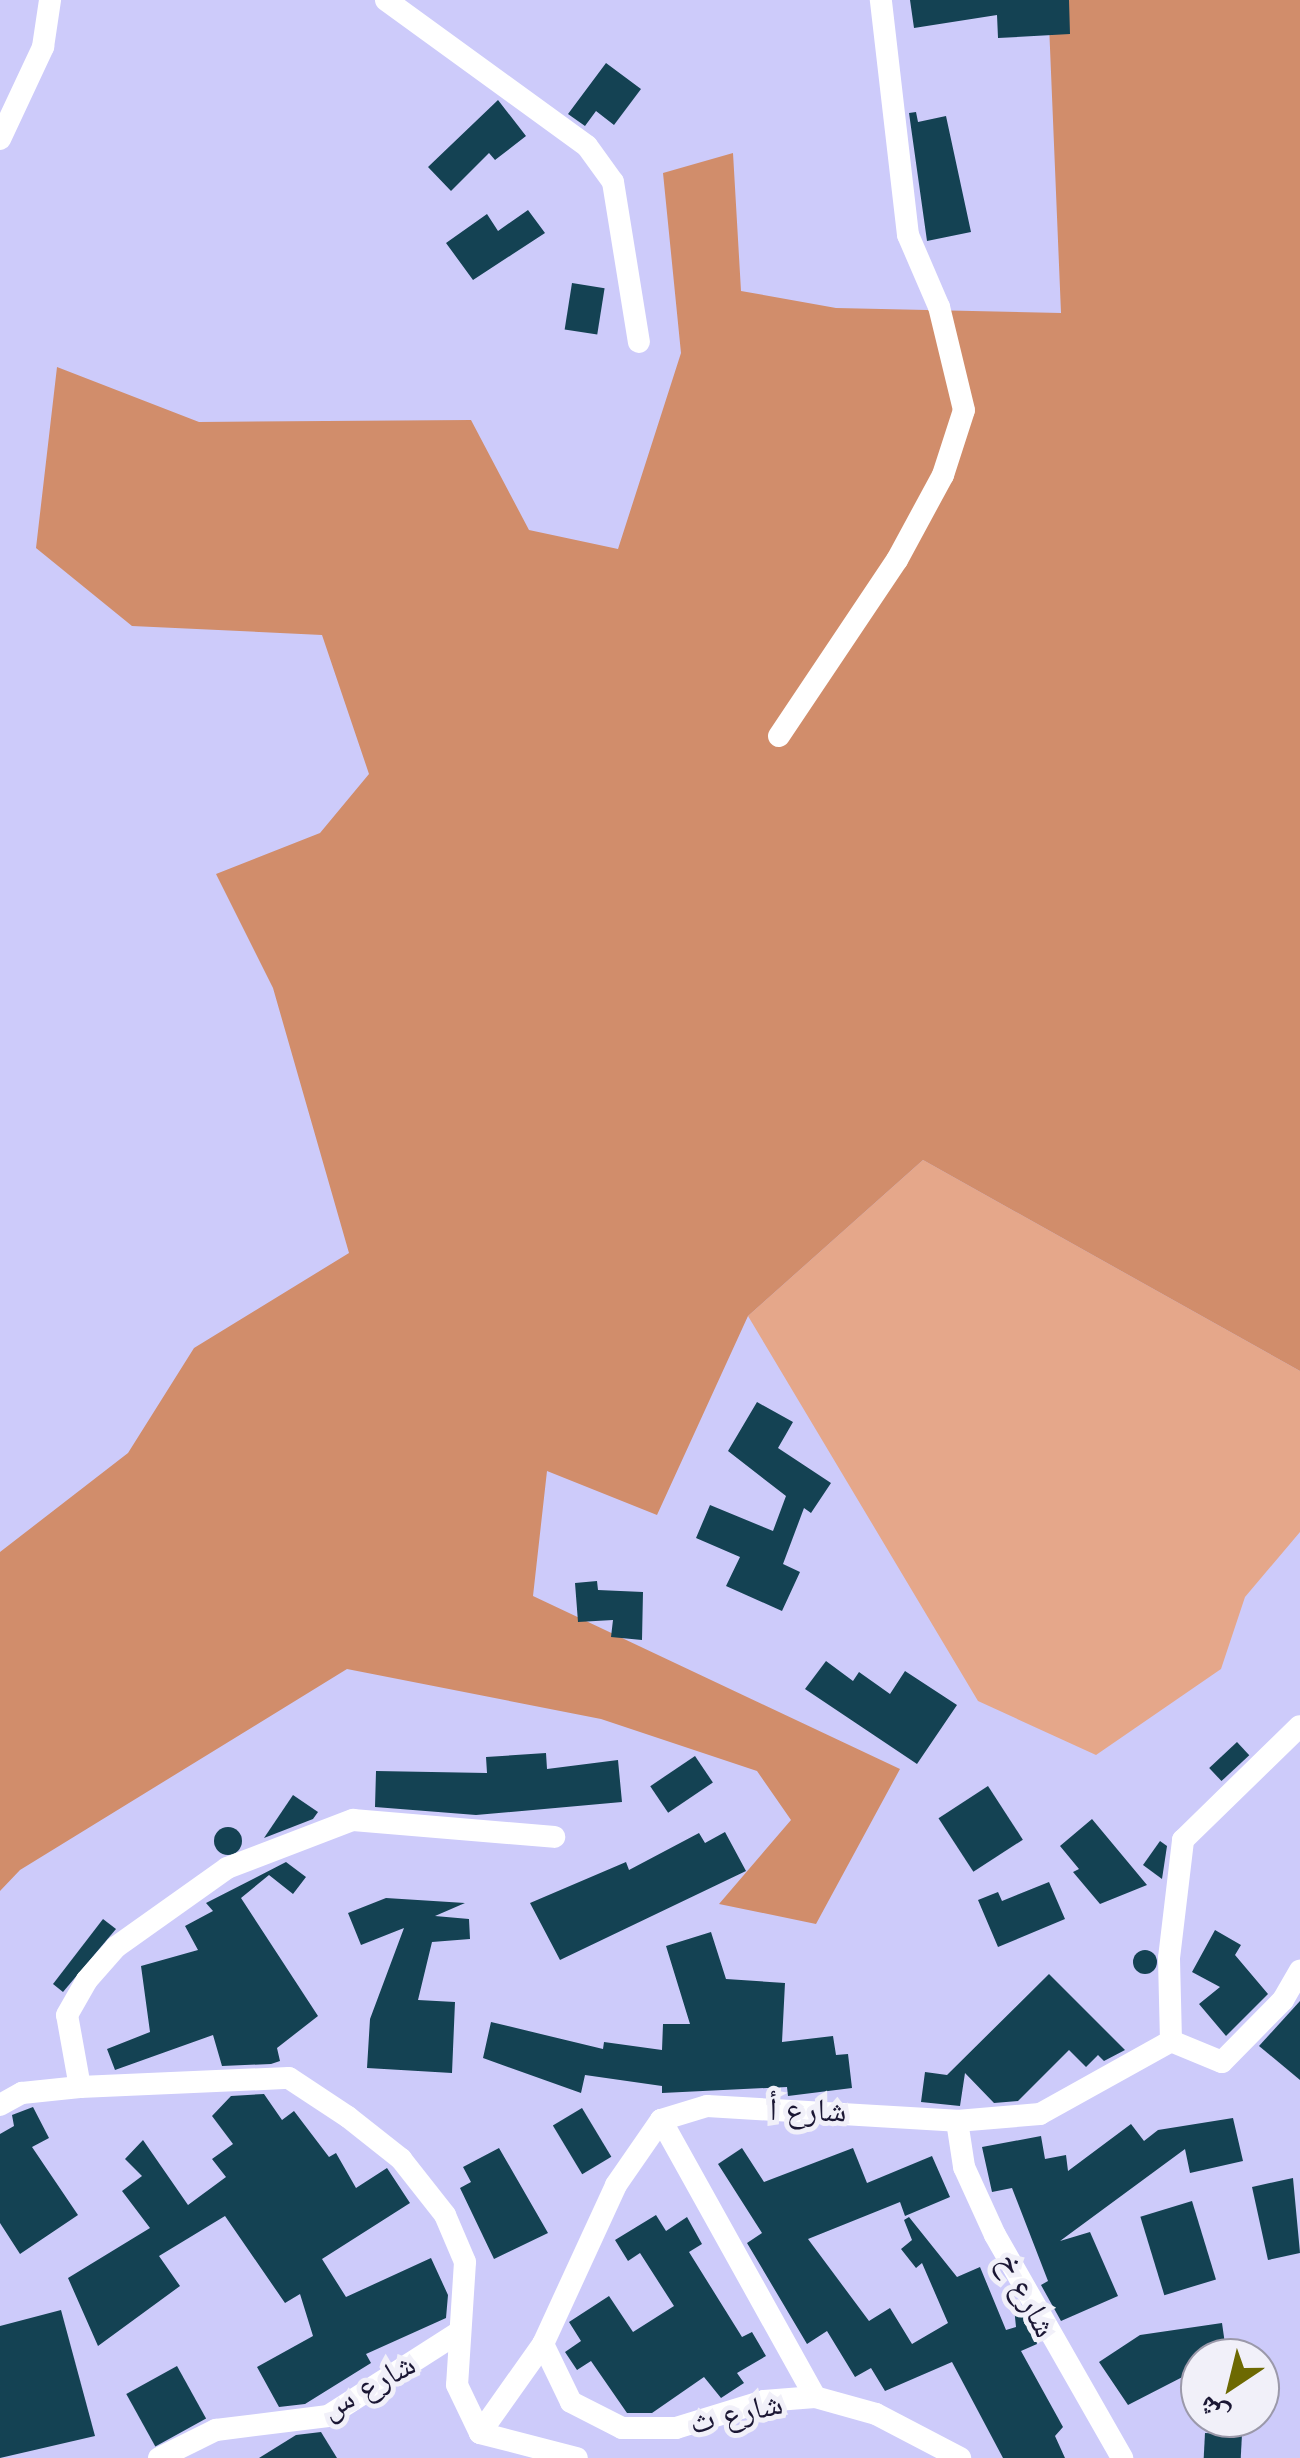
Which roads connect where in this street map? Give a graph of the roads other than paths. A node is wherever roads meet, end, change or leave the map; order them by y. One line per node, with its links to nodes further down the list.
1 (50, 0): 4 (street)
2 (386, 0): 5 (street)
3 (880, 2): 6 (street)
4 (0, 139)
5 (639, 342)
6 (778, 736)
7 (1300, 1726): 10 (street)
8 (554, 1838): 11 (street)
9 (1300, 1971): 10 (street)
10 (1171, 2041): 14 (street, شارع أ)
11 (80, 2087): 12 (street); 15 (street)
12 (0, 2105)
13 (661, 2120): 14 (street, شارع أ); 16 (street); 17 (street)
14 (957, 2121): 22 (street, شارع خ)
15 (458, 2333): 18 (street); 19 (street, شارع ﺱ)
16 (542, 2344): 17 (street, شارع ث); 18 (street)
17 (815, 2397): 21 (street, شارع ث)
18 (480, 2433): 20 (street)
19 (159, 2458)
20 (577, 2458)
21 (960, 2458)
22 (1122, 2458)

